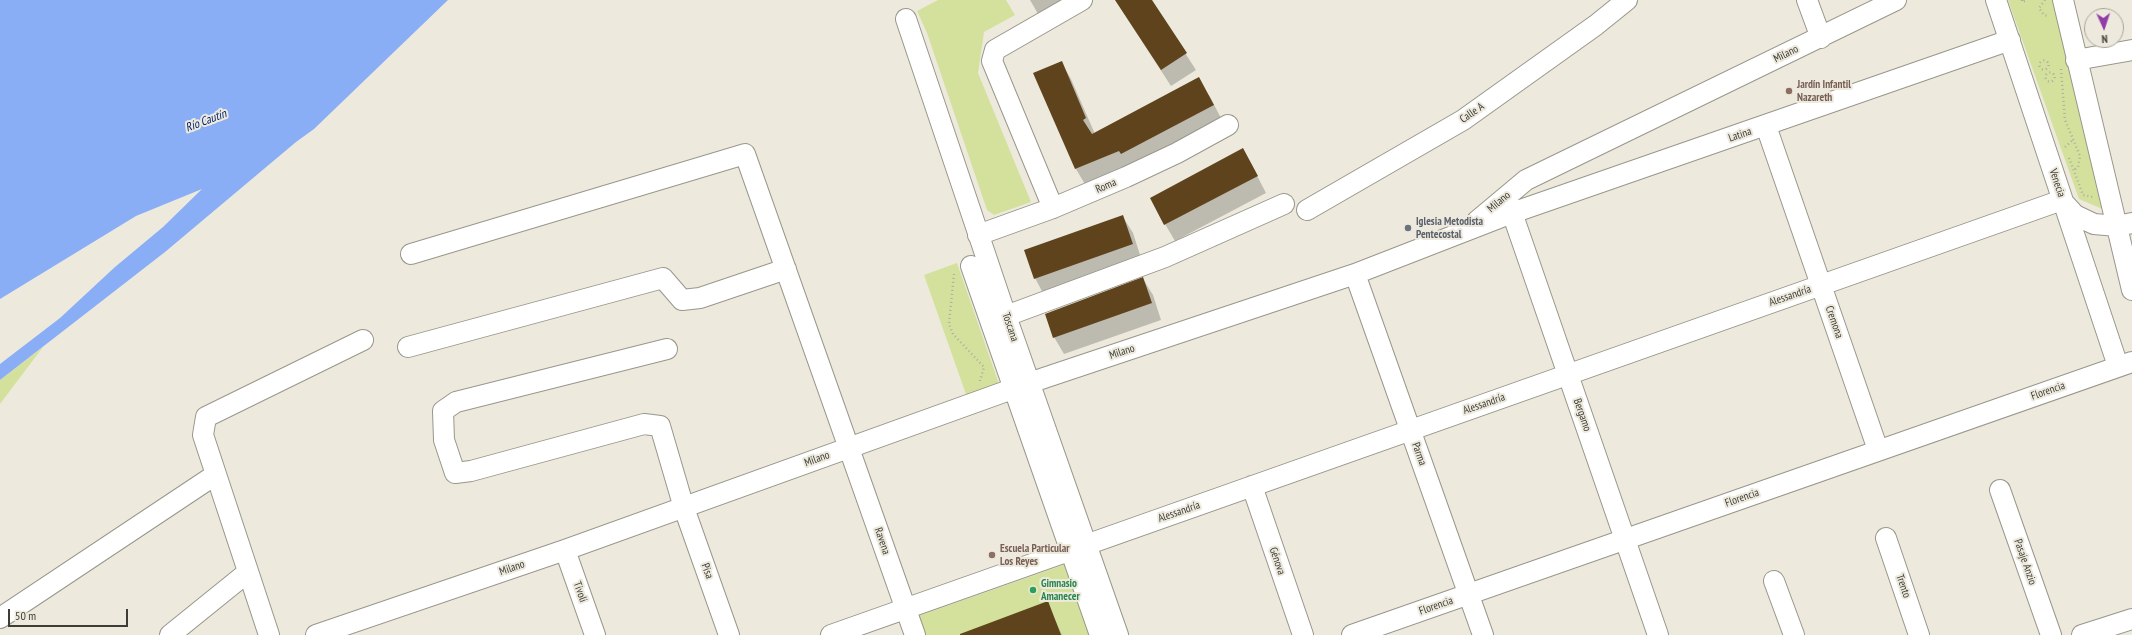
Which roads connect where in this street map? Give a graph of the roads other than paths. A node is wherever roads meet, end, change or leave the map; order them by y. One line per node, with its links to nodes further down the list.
1 (1082, 0): 17 (street)
2 (1627, 0): 18 (street, Calle A)
3 (1807, 0): 8 (street)
4 (1896, 0): 8 (street, Milano)
5 (1996, 0): 9 (street, Venecia)
6 (2057, 8): 11 (street)
7 (906, 19): 20 (street, Toscana)
8 (1820, 38): 16 (street, Milano)
9 (2010, 40): 13 (street, Latina); 14 (street, Venecia)
10 (2132, 50): 11 (street)
11 (2069, 62): 19 (street)
12 (1228, 124): 17 (street, Roma)
13 (1766, 126): 16 (street, Latina); 25 (street, Cremona)
14 (2062, 200): 19 (street); 25 (street, Alessandría); 31 (street, Venecia)
15 (1284, 204): 27 (street)
16 (1509, 204): 24 (street, Milano); 32 (street, Bergamo)
17 (1053, 208): 20 (street, Roma)
18 (1307, 210)
19 (2124, 225): 26 (street)
20 (978, 235): 27 (street, Toscana)
21 (411, 254): 23 (street, Ravena)
22 (965, 268): 33 (street, Toscana)
23 (786, 269): 29 (street); 35 (street, Ravena)
24 (1355, 274): 33 (street, Milano); 34 (street, Parma)
25 (1820, 285): 32 (street, Alessandría); 36 (street, Cremona)
26 (2132, 290)
27 (1006, 316): 33 (street, Toscana)
28 (363, 340): 37 (street)
29 (408, 347)
30 (667, 349): 40 (street, Pisa)
31 (2125, 364): 36 (street, Florencia)
32 (1568, 374): 34 (street, Alessandría); 42 (street, Bergamo)
33 (1021, 386): 35 (street, Milano); 43 (street, Toscana)
34 (1410, 430): 38 (street, Alessandría); 47 (street, Parma)
35 (850, 446): 40 (street, Milano); 48 (street, Ravena)
36 (1878, 450): 42 (street, Florencia)
37 (215, 475): 45 (street); 49 (street)
38 (1252, 486): 43 (street, Alessandría); 60 (street, Génova)
39 (2000, 490): 66 (street, Pasaje Anzio)
40 (684, 508): 44 (street, Milano); 55 (street, Pisa)
41 (1886, 538): 65 (street, Trento)
42 (1625, 539): 47 (street, Florencia); 63 (street, Bergamo)
43 (1078, 548): 48 (street, Alessandría); 58 (street, Toscana); 59 (street, Toscana)
44 (565, 550): 53 (street, Milano); 54 (street, Tivoli)
45 (248, 572): 51 (street); 52 (street)
46 (1774, 581): 64 (street)
47 (1469, 594): 61 (street, Florencia); 62 (street, Parma)
48 (906, 609): 56 (street, Alessandría); 57 (street, Ravena)
49 (0, 618)
50 (2132, 619): 67 (street)
51 (170, 635)
52 (269, 635)
53 (316, 635)
54 (595, 635)
55 (730, 635)
56 (831, 635)
57 (915, 635)
58 (1100, 635)
59 (1118, 635)
60 (1303, 635)
61 (1352, 635)
62 (1483, 635)
63 (1658, 635)
64 (1794, 635)
65 (1919, 635)
66 (2051, 635)
67 (2082, 635)

